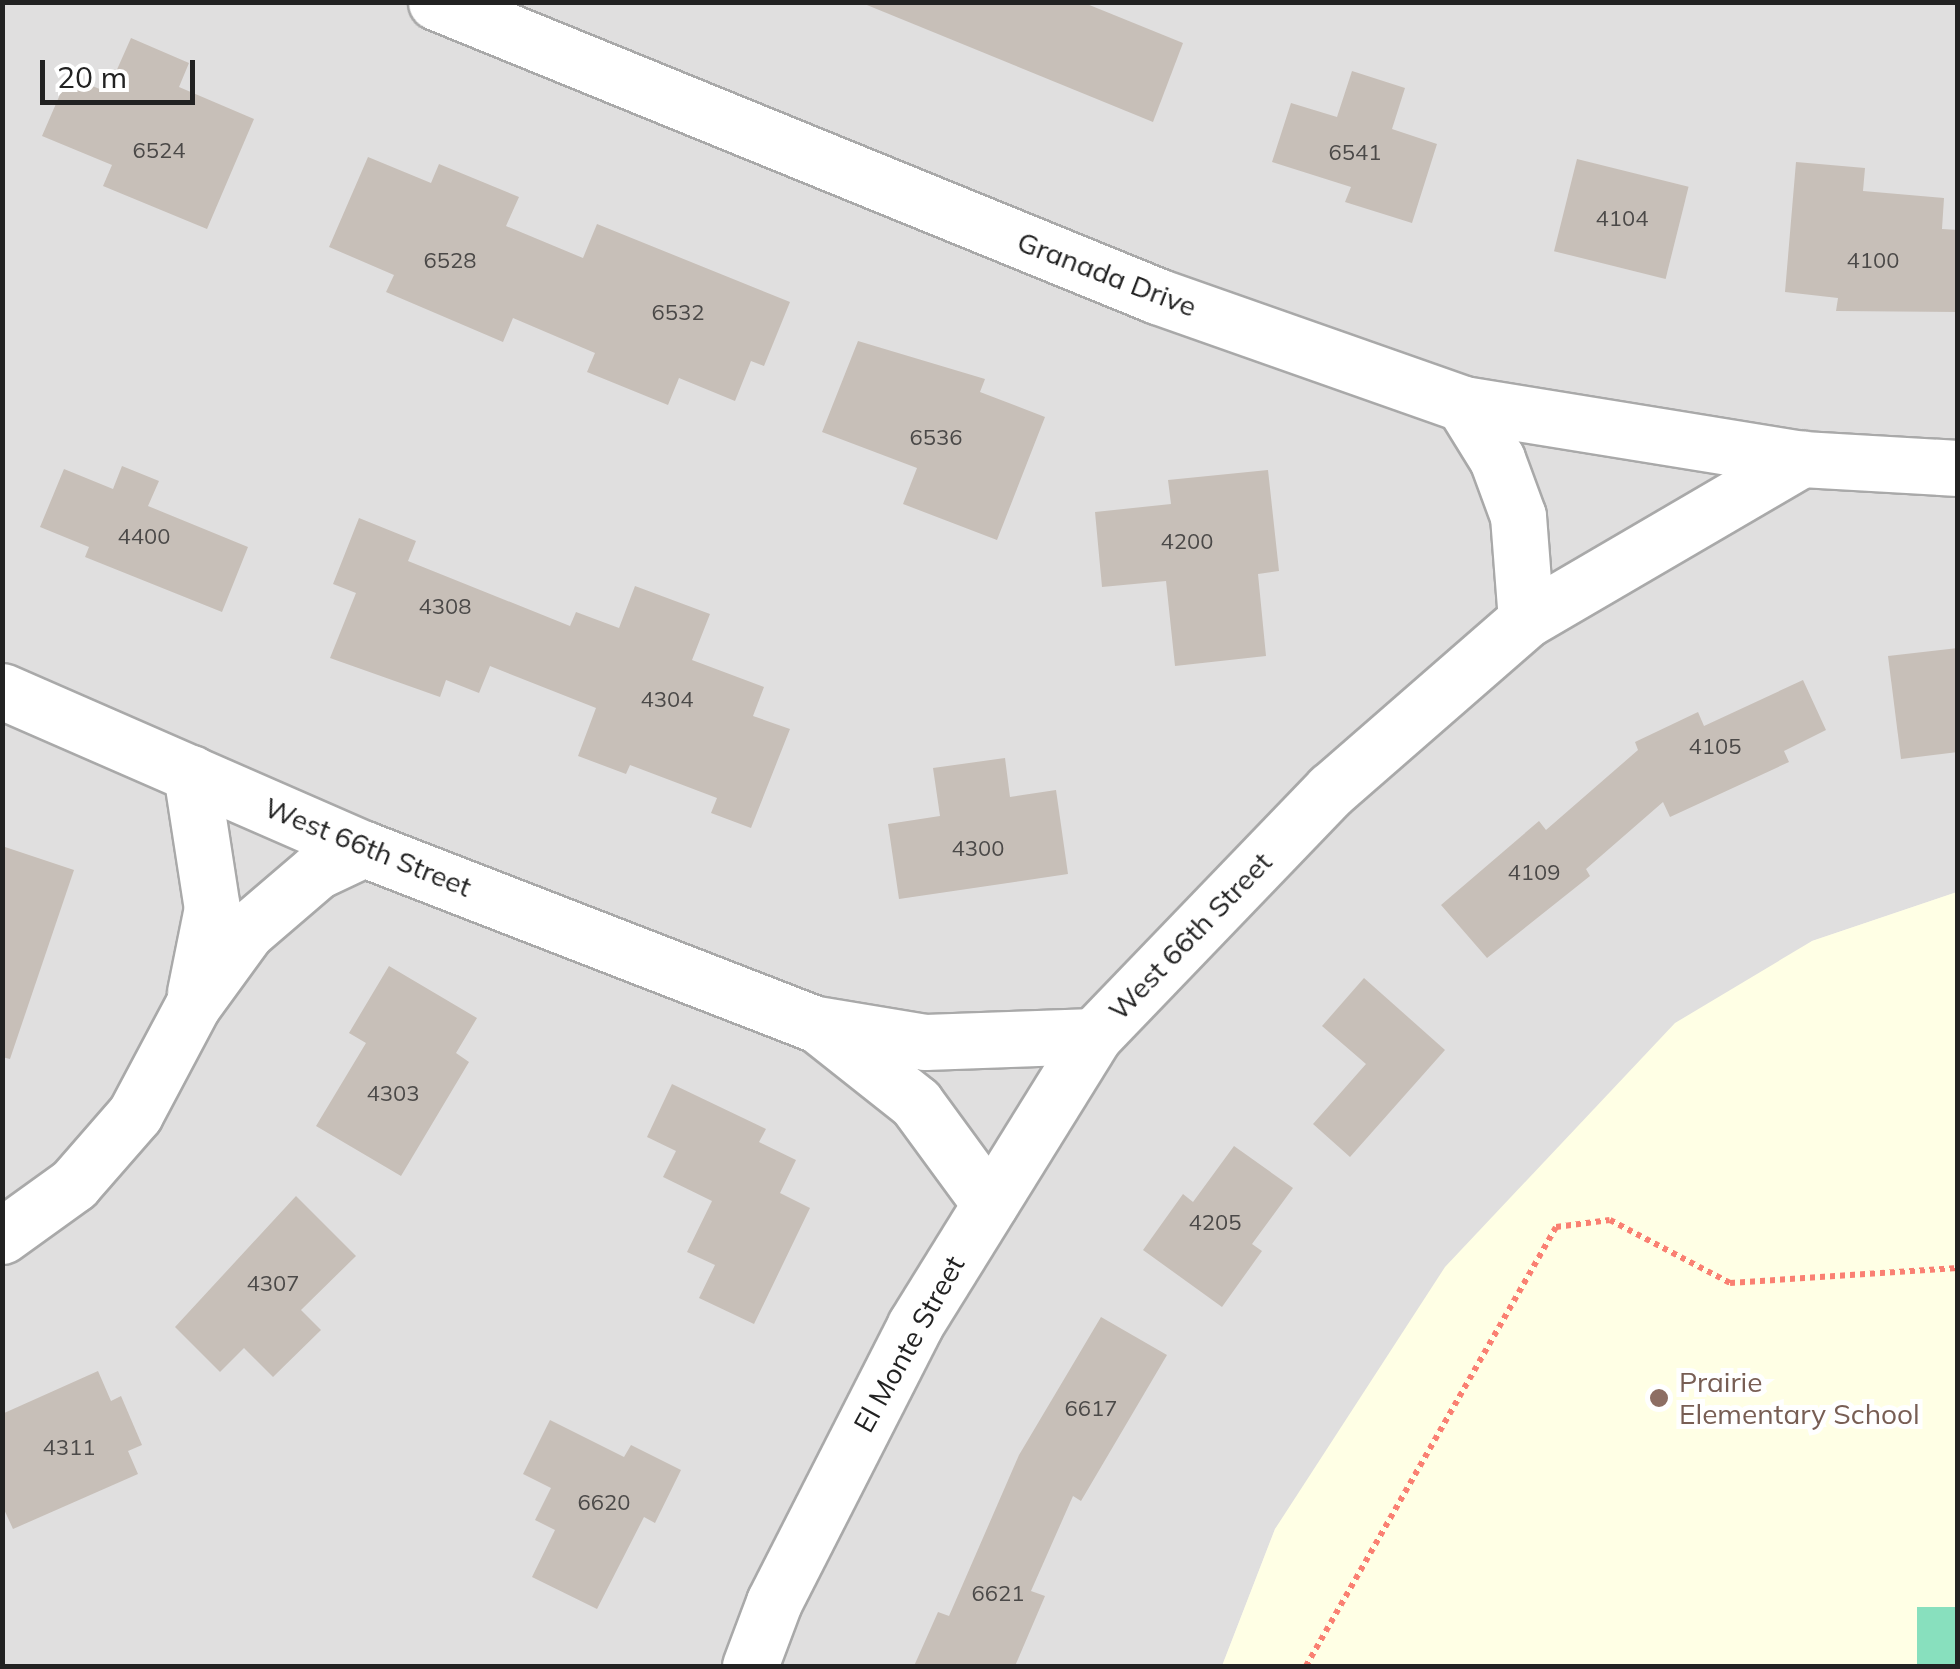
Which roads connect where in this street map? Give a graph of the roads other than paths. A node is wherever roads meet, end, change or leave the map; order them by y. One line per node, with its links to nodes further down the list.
1 (436, 2): 2 (street, Granada Drive)
2 (1463, 404): 3 (street, Granada Drive); 5 (street)
3 (1802, 459): 4 (street); 5 (street, West 66th Street)
4 (1958, 468)
5 (1526, 620): 11 (street, West 66th Street)
6 (2, 691): 7 (street, West 66th Street)
7 (191, 773): 8 (street, West 66th Street); 9 (street)
8 (364, 849): 9 (street); 10 (street, West 66th Street)
9 (193, 1005): 13 (street)
10 (816, 1024): 11 (street, West 66th Street); 12 (street)
11 (1094, 1036): 12 (street, El Monte Street)
12 (990, 1204): 14 (street, El Monte Street)
13 (2, 1236)
14 (750, 1666)

